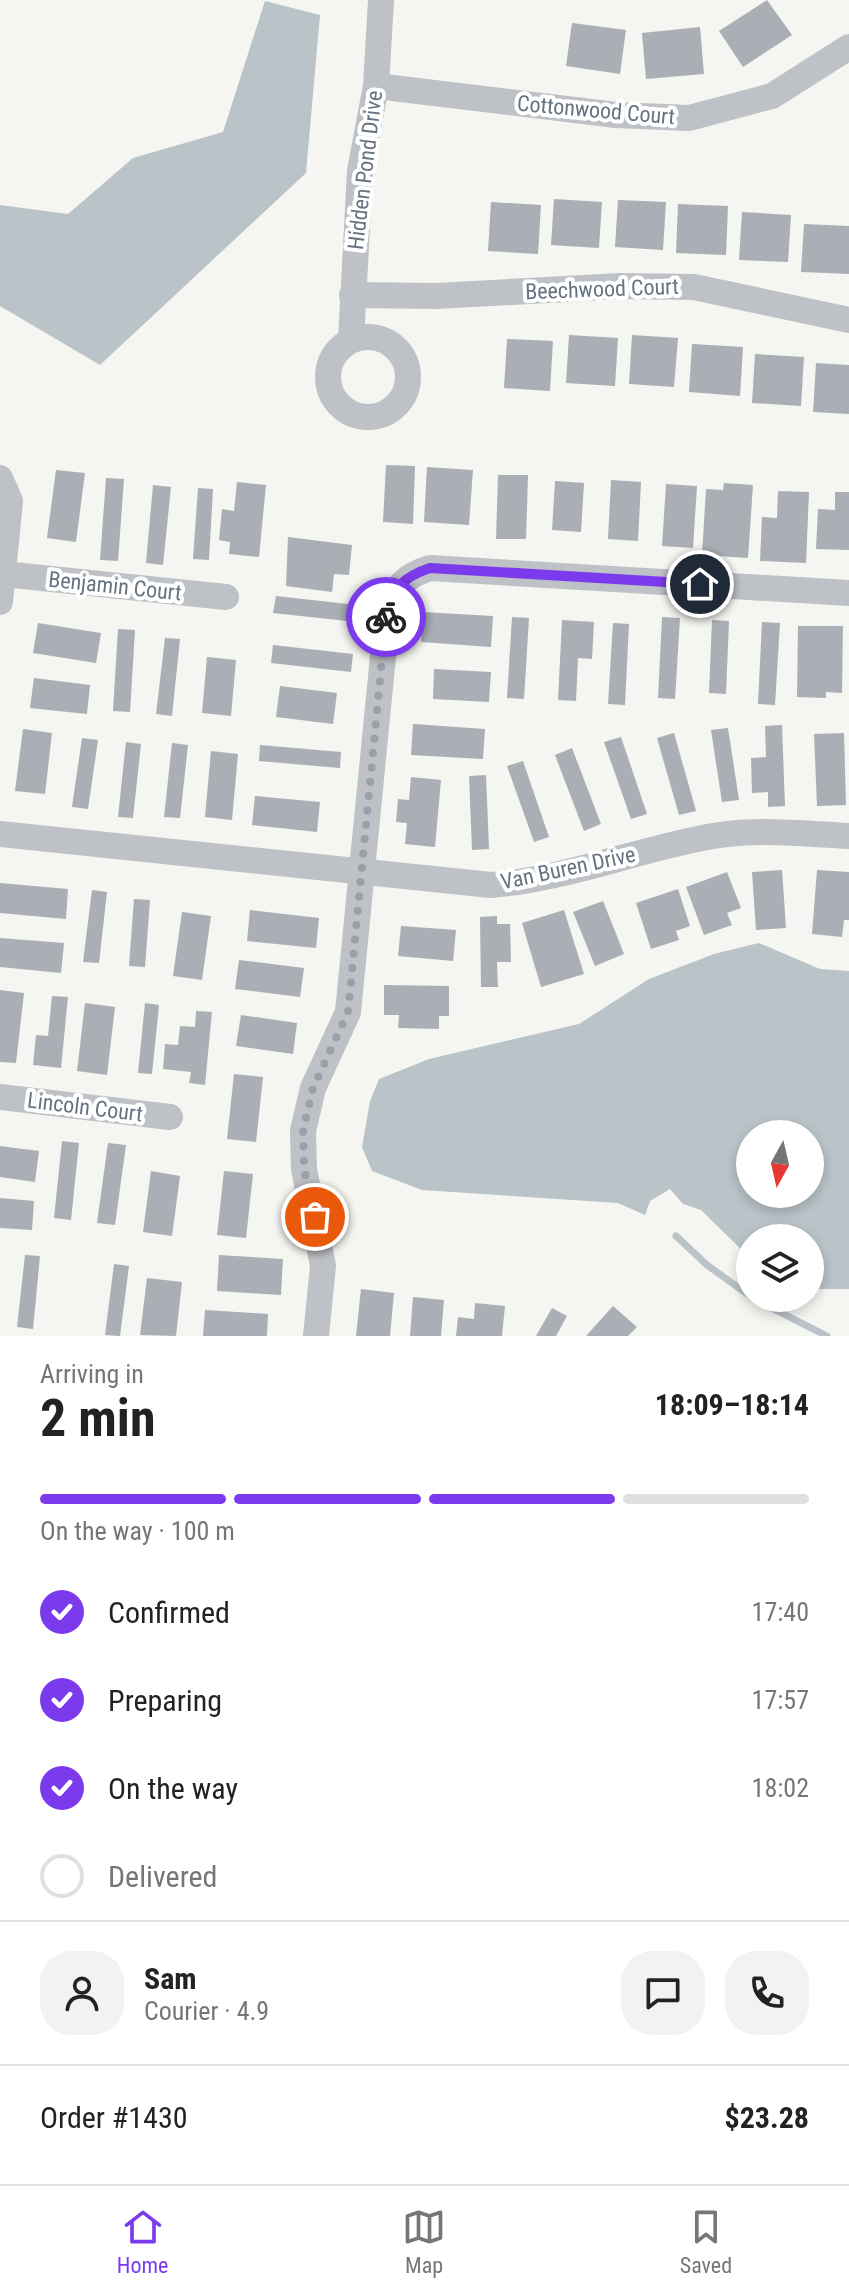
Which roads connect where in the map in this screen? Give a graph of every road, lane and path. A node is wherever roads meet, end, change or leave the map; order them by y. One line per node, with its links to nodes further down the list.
1 (381, 0): 3 (street, Hidden Pond Drive)
2 (849, 47): 3 (street, Cottonwood Court)
3 (376, 86): 4 (street, Hidden Pond Drive)
4 (352, 295): 5 (street, Beechwood Court); 6 (street, Hidden Pond Drive)
5 (849, 320)
6 (351, 340)
7 (0, 478): 8 (street)
8 (3, 574): 10 (street, Benjamin Court); 11 (street)
9 (849, 593): 14 (street)
10 (226, 597)
11 (0, 602)
12 (0, 834): 14 (street, Van Buren Drive)
13 (849, 836): 14 (street, Van Buren Drive)
14 (361, 873): 17 (street)
15 (0, 1097): 16 (street, Lincoln Court)
16 (170, 1117)
17 (316, 1336)

